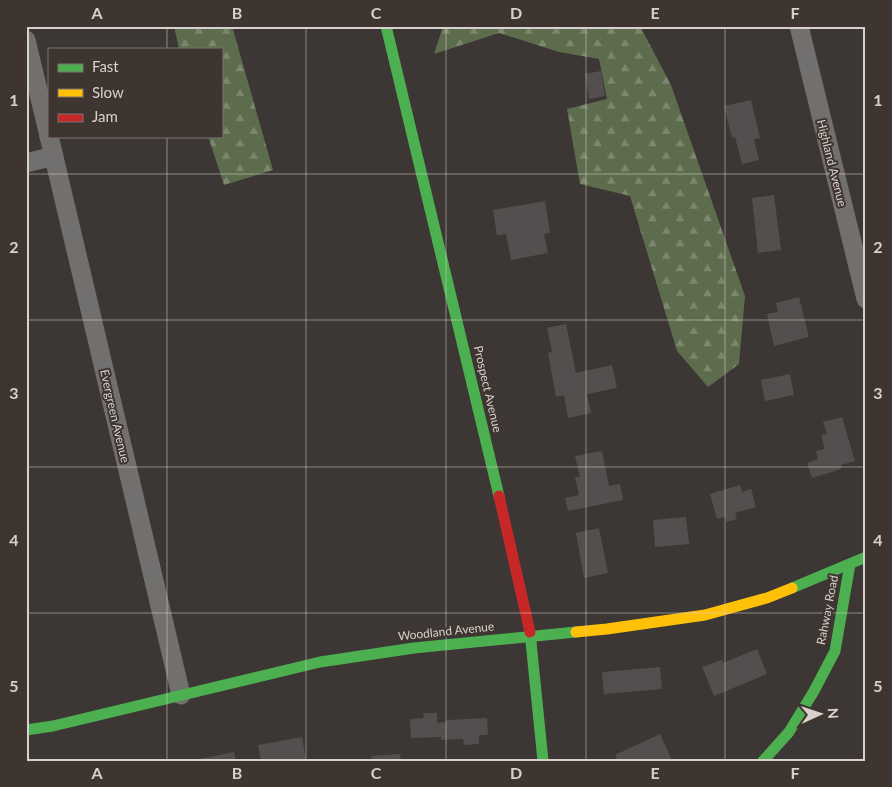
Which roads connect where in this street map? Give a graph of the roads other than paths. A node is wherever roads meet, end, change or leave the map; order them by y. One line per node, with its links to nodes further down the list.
1 (386, 26): 11 (street, Prospect Avenue)
2 (799, 26): 8 (street, Highland Avenue)
3 (26, 40): 4 (street, Evergreen Avenue)
4 (48, 132)
5 (50, 138): 6 (street, Evergreen Avenue)
6 (54, 156): 7 (street); 12 (street, Evergreen Avenue)
7 (26, 163)
8 (866, 299)
9 (866, 557): 10 (street, Woodland Avenue)
10 (850, 564): 11 (street, Woodland Avenue); 15 (street, Rahway Road)
11 (531, 636): 12 (street, Woodland Avenue); 14 (street, Prospect Avenue)
12 (181, 695): 13 (street, Woodland Avenue)
13 (26, 730)
14 (542, 761)
15 (763, 761)

